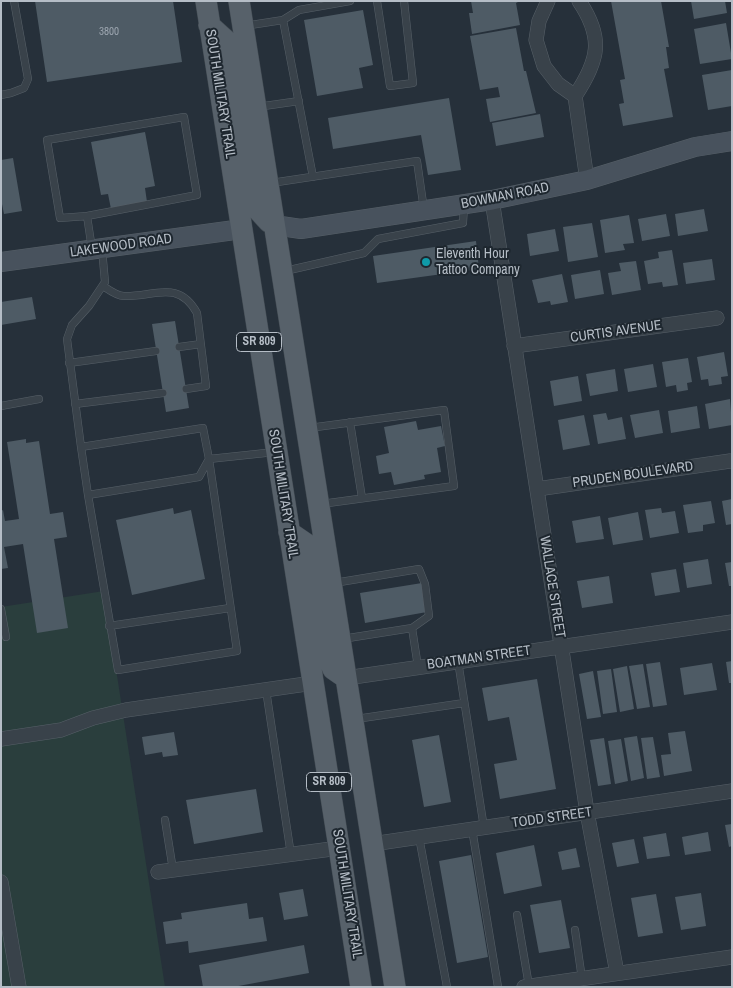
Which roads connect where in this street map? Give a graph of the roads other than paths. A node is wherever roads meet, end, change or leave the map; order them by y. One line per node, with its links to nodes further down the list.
1 (14, 1): 12 (lane)
2 (206, 1): 10 (main road, SOUTH MILITARY TRAIL / SR 809)
3 (239, 1): 11 (main road, SR 809)
4 (350, 1): 9 (lane)
5 (377, 1): 6 (lane)
6 (404, 1)
7 (548, 1): 13 (street)
8 (578, 1): 13 (street)
9 (283, 20): 11 (lane); 14 (lane)
10 (209, 25): 24 (main road); 25 (main road, SOUTH MILITARY TRAIL / SR 809)
11 (243, 26): 15 (main road, SR 809)
12 (1, 94)
13 (575, 96): 18 (street)
14 (299, 101): 15 (lane); 17 (lane)
15 (256, 107): 19 (main road, SR 809)
16 (732, 142): 18 (street, BOWMAN ROAD)
17 (313, 177): 19 (lane); 22 (lane)
18 (587, 180): 20 (street, BOWMAN ROAD)
19 (268, 184): 24 (main road, SR 809)
20 (492, 200): 21 (street, BOWMAN ROAD); 32 (street, WALLACE STREET)
21 (464, 204): 22 (street, BOWMAN ROAD); 28 (lane)
22 (424, 210): 24 (street, BOWMAN ROAD)
23 (87, 216): 23 (lane); 26 (lane)
24 (274, 225): 28 (main road, SR 809)
25 (242, 230): 26 (street, LAKEWOOD ROAD); 41 (main road); 44 (main road, SOUTH MILITARY TRAIL / SR 809)
26 (97, 249): 27 (street, LAKEWOOD ROAD); 29 (lane)
27 (1, 262)
28 (282, 272): 41 (main road, SR 809)
29 (102, 286): 31 (lane); 35 (lane)
30 (717, 318): 32 (street, CURTIS AVENUE)
31 (201, 344): 33 (lane); 36 (lane)
32 (514, 346): 47 (street, WALLACE STREET)
33 (179, 348)
34 (156, 351): 35 (lane)
35 (69, 363): 39 (lane)
36 (186, 389)
37 (163, 393): 39 (lane)
38 (39, 399): 40 (lane)
39 (75, 404): 43 (lane)
40 (1, 406)
41 (305, 418): 42 (lane); 50 (main road, SR 809)
42 (350, 422): 49 (lane); 49 (lane)
43 (81, 447): 45 (lane); 48 (lane)
44 (277, 452): 45 (lane); 51 (main road, SOUTH MILITARY TRAIL / SR 809)
45 (209, 459): 48 (lane); 54 (lane)
46 (730, 461): 47 (street, PRUDEN BOULEVARD)
47 (536, 489): 60 (street, WALLACE STREET)
48 (88, 495): 56 (lane)
49 (362, 498): 50 (lane)
50 (318, 504): 52 (main road, SR 809)
51 (289, 532): 63 (main road); 64 (main road, SOUTH MILITARY TRAIL / SR 809)
52 (331, 583): 57 (lane); 59 (main road, SR 809)
53 (1, 608): 58 (lane)
54 (230, 608): 56 (lane); 56 (lane)
55 (732, 622): 60 (street, BOATMAN STREET)
56 (109, 626)
57 (412, 628): 59 (lane); 62 (lane)
58 (6, 637)
59 (340, 640): 63 (main road, SR 809)
60 (561, 646): 61 (street, BOATMAN STREET); 71 (street, WALLACE STREET)
61 (458, 661): 62 (street, BOATMAN STREET); 66 (lane)
62 (418, 667): 63 (street, BOATMAN STREET)
63 (346, 678): 67 (main road, SR 809)
64 (313, 683): 65 (street); 70 (main road); 76 (main road, SOUTH MILITARY TRAIL / SR 809)
65 (266, 690): 68 (street); 77 (lane)
66 (464, 703): 67 (lane); 73 (lane)
67 (352, 719): 70 (main road, SR 809)
68 (1, 739)
69 (732, 792): 71 (street, TODD STREET)
70 (364, 793): 75 (main road, SR 809)
71 (587, 812): 73 (street, TODD STREET); 84 (street, WALLACE STREET)
72 (165, 820): 78 (lane)
73 (478, 828): 74 (street, TODD STREET); 92 (lane)
74 (419, 837): 75 (street, TODD STREET); 91 (lane)
75 (372, 844): 90 (main road, SR 809)
76 (339, 848): 77 (street); 85 (main road, SOUTH MILITARY TRAIL / SR 809)
77 (291, 855): 78 (street)
78 (173, 870): 79 (street)
79 (158, 872)
80 (1, 882): 88 (street)
81 (517, 915): 87 (lane)
82 (575, 930): 86 (lane)
83 (732, 957): 84 (street)
84 (617, 974): 86 (street)
85 (360, 979): 89 (street)
86 (582, 979): 87 (street)
87 (529, 986): 93 (street)
88 (19, 987)
89 (374, 987)
90 (395, 987)
91 (446, 987)
92 (498, 987)
93 (524, 987)

